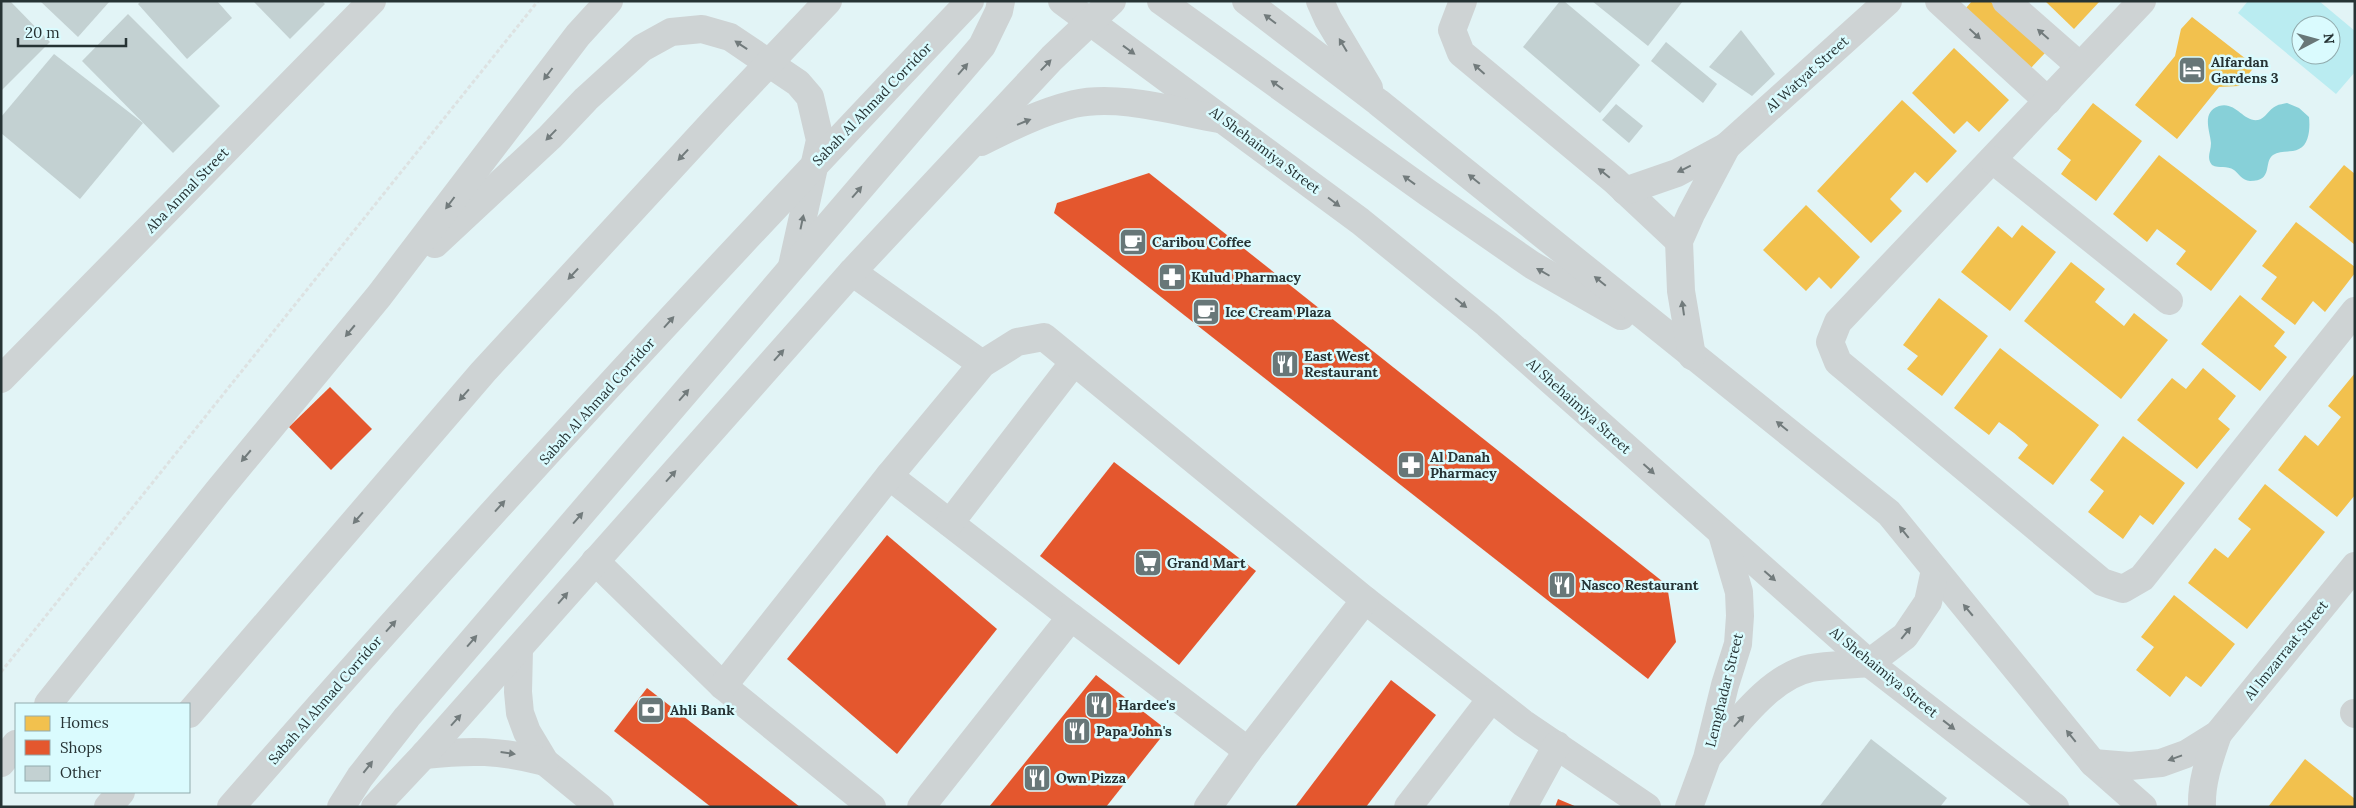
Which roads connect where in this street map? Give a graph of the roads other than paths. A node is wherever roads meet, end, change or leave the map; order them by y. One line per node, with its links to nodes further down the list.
1 (372, 1): 37 (main road, Aba Anmal Street)
2 (608, 1): 19 (main road)
3 (623, 1): 19 (main road)
4 (828, 1): 51 (main road, one-way to 51)
5 (970, 1): 63 (main road, Sabah Al Ahmad Corridor, one-way to 5)
6 (1001, 1): 29 (main road, one-way to 6)
7 (1062, 1): 18 (main road)
8 (1071, 1): 18 (main road)
9 (1112, 1): 18 (main road)
10 (1161, 1): 34 (main road, one-way to 10)
11 (1246, 1): 22 (main road, one-way to 11)
12 (1320, 1): 22 (main road, one-way to 12)
13 (1463, 1): 27 (main road, one-way to 13)
14 (1888, 1): 24 (main road, Al Watyat Street)
15 (1939, 1): 21 (main road, one-way to 21)
16 (2006, 1): 20 (main road, one-way to 16)
17 (2142, 1): 20 (main road)
18 (1089, 22): 23 (main road, Al Shehaimiya Street, one-way to 23); 25 (main road, one-way to 18)
19 (578, 35): 31 (main road, one-way to 31)
20 (2080, 66): 21 (main road)
21 (2048, 101): 26 (main road)
22 (1378, 102): 34 (main road, one-way to 22)
23 (1225, 120): 25 (main road, one-way to 23); 40 (main road, Al Shehaimiya Street, one-way to 40)
24 (1727, 146): 27 (main road, Al Watyat Street, one-way to 27); 28 (main road, Al Watyat Street)
25 (964, 151): 30 (main road)
26 (1993, 160): 32 (main road); 33 (main road)
27 (1625, 191): 28 (main road)
28 (1679, 241): 34 (main road, Al Watyat Street, one-way to 28)
29 (791, 269): 31 (main road, one-way to 31); 64 (main road, one-way to 29)
30 (852, 272): 36 (main road); 41 (main road, one-way to 30)
31 (379, 296): 50 (main road, one-way to 50)
32 (2169, 301)
33 (2355, 311)
34 (1692, 356): 43 (main road, one-way to 34)
35 (1074, 362): 36 (main road); 39 (main road); 44 (main road)
36 (982, 364): 38 (main road)
37 (1, 378)
38 (889, 476): 39 (main road); 48 (main road)
39 (950, 524): 45 (main road)
40 (1722, 534): 47 (main road, Al Shehaimiya Street, one-way to 47); 57 (main road, Lemghadar Street)
41 (595, 561): 46 (main road, one-way to 41); 48 (main road)
42 (2355, 566): 52 (main road, Al Imzarraat Street)
43 (1935, 570): 47 (main road, one-way to 43); 60 (main road, one-way to 43)
44 (1365, 600): 49 (main road); 55 (main road)
45 (1071, 617): 55 (main road); 68 (main road)
46 (519, 649): 56 (main road, one-way to 46); 58 (main road)
47 (1869, 663): 57 (main road, Lemghadar Street, one-way to 47); 74 (main road, Al Shehaimiya Street, one-way to 74)
48 (723, 686): 67 (main road)
49 (1491, 699): 53 (main road); 70 (main road)
50 (49, 703)
51 (190, 713)
52 (2218, 734): 60 (main road, Al Imzarraat Street, one-way to 60); 76 (main road, Al Imzarraat Street)
53 (1557, 744): 71 (main road); 72 (main road)
54 (15, 745): 59 (main road)
55 (1248, 751): 69 (main road)
56 (424, 755): 58 (main road, one-way to 58); 65 (main road)
57 (1707, 758): 73 (main road, Lemghadar Street)
58 (545, 762): 66 (main road)
59 (1, 763)
60 (2093, 763): 75 (main road)
61 (120, 793): 62 (main road)
62 (108, 807)
63 (231, 807)
64 (341, 807)
65 (375, 807)
66 (600, 807)
67 (872, 807)
68 (921, 807)
69 (1208, 807)
70 (1408, 807)
71 (1523, 807)
72 (1646, 807)
73 (1689, 807)
74 (2055, 807)
75 (2143, 807)
76 (2202, 807)

